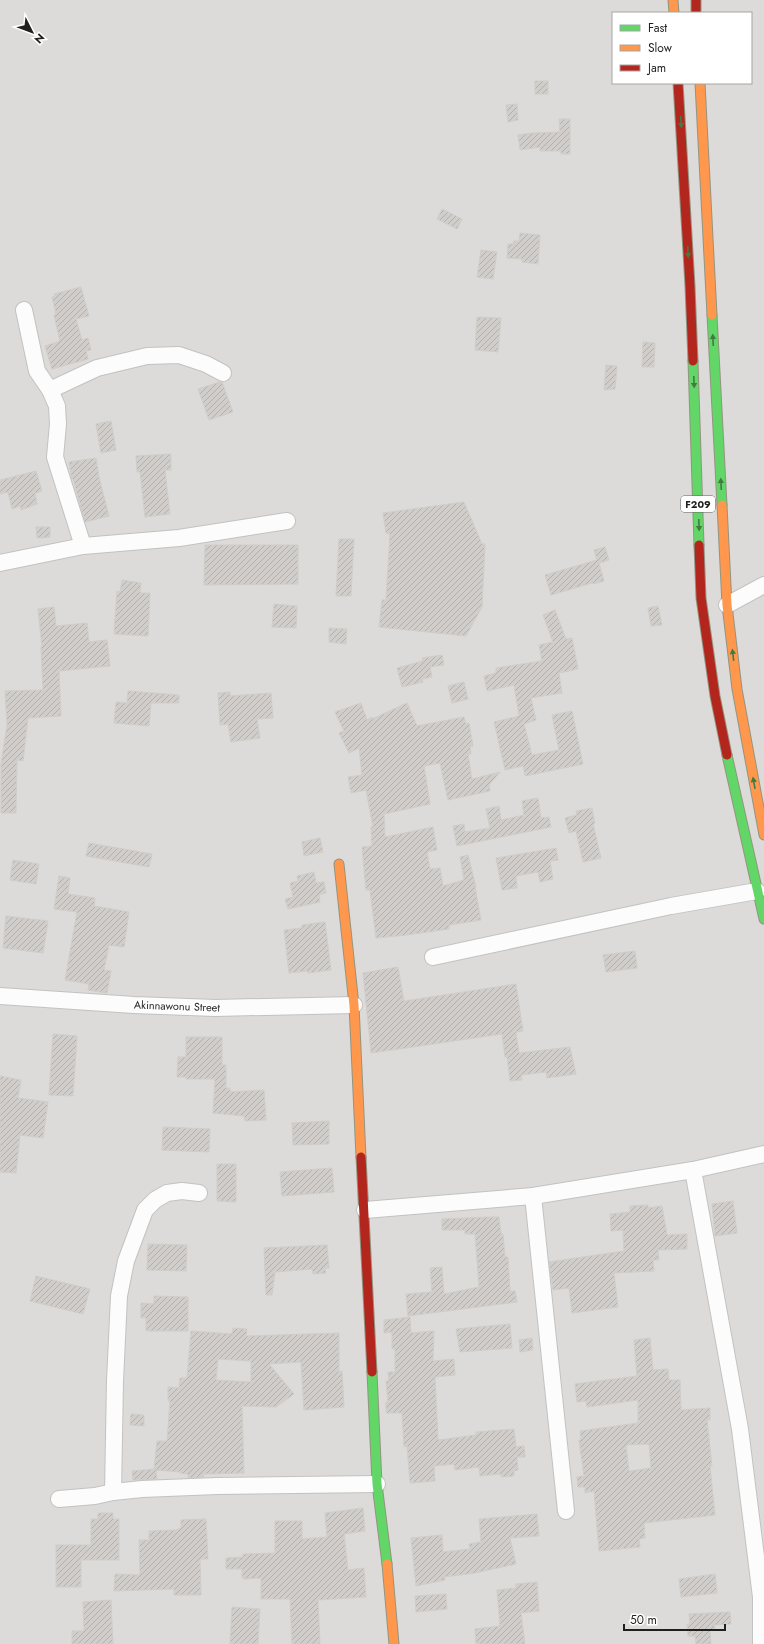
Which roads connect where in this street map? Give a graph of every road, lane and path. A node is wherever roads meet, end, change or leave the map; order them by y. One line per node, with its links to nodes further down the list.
1 (673, 0): 3 (main road)
2 (696, 0): 4 (main road)
3 (674, 12)
4 (696, 12)
5 (678, 84): 18 (main road, F209, one-way to 18)
6 (700, 84): 15 (main road, F209, one-way to 6)
7 (24, 310): 10 (street)
8 (178, 351): 10 (street)
9 (223, 373): 10 (street)
10 (50, 390): 12 (street)
11 (287, 521): 12 (street)
12 (83, 546): 13 (street)
13 (0, 563)
14 (764, 585): 15 (street)
15 (727, 605): 16 (main road, F209, one-way to 15)
16 (764, 835)
17 (339, 864): 22 (main road)
18 (757, 891): 19 (main road, F209); 20 (street)
19 (764, 919)
20 (433, 957)
21 (0, 996): 22 (street, Akinnawonu Street)
22 (354, 1005): 27 (main road)
23 (764, 1154): 24 (street)
24 (693, 1170): 26 (street); 33 (street)
25 (199, 1193): 29 (street)
26 (533, 1196): 27 (street); 31 (street)
27 (365, 1210): 28 (main road)
28 (377, 1484): 29 (street); 32 (main road)
29 (113, 1492): 30 (street)
30 (59, 1498)
31 (566, 1511)
32 (394, 1644)
33 (761, 1644)

